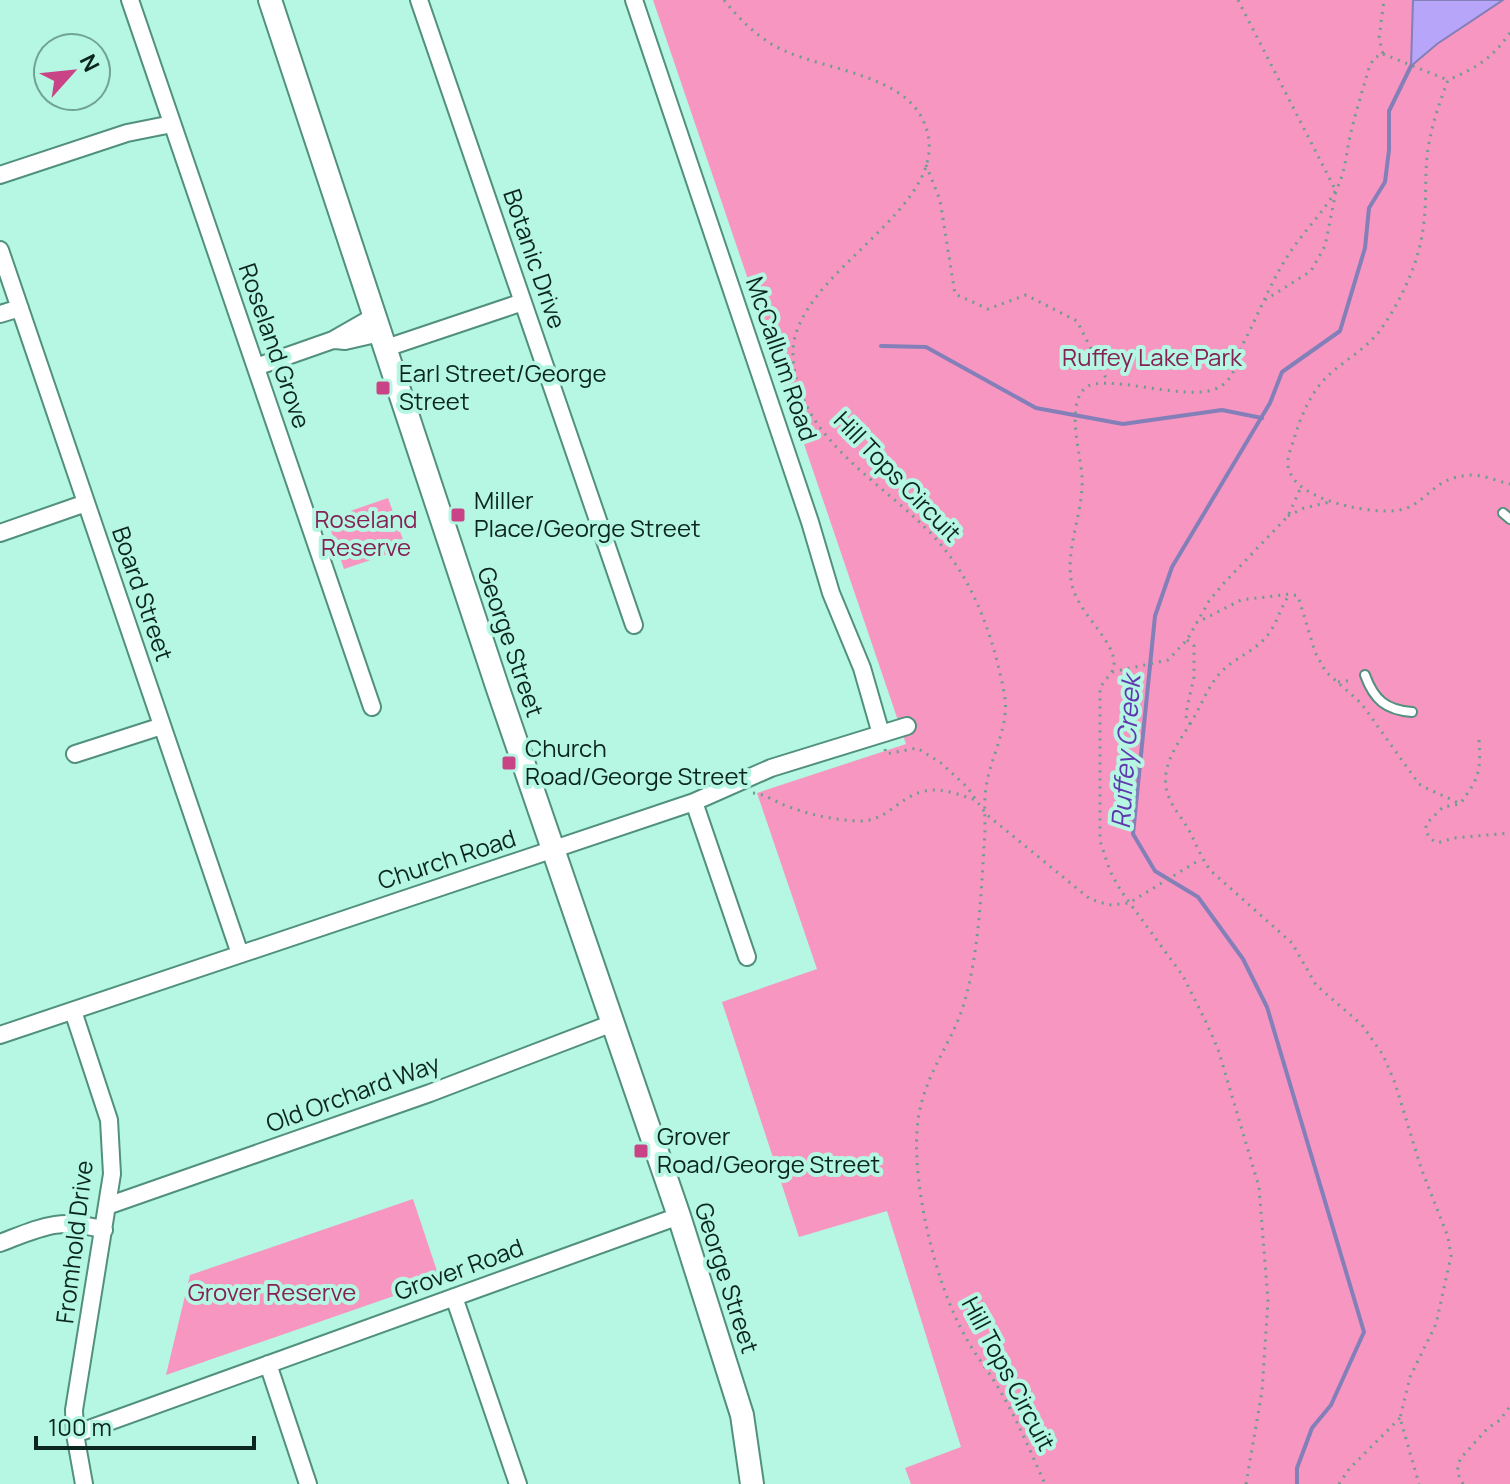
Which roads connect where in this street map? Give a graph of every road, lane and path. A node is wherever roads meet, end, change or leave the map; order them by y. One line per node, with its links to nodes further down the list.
1 (130, 0): 11 (street, Roseland Grove)
2 (270, 0): 21 (main road, George Street)
3 (419, 0): 17 (street, Botanic Drive)
4 (634, 0): 42 (street, McCallum Road)
5 (724, 0): 12 (path, Hill Tops Circuit)
6 (1238, 0): 14 (path)
7 (1384, 0): 9 (path)
8 (1510, 33): 10 (path)
9 (1383, 54): 10 (path); 14 (path)
10 (1448, 80): 25 (path)
11 (170, 118): 13 (street); 22 (street, Roseland Grove)
12 (926, 165): 23 (path); 49 (path, Hill Tops Circuit)
13 (0, 175)
14 (1336, 191): 16 (path); 16 (path)
15 (0, 250): 18 (street, Board Street)
16 (1265, 300): 23 (path)
17 (523, 302): 21 (street); 32 (street, Botanic Drive)
18 (18, 303): 19 (street); 20 (street); 27 (street, Board Street)
19 (0, 304)
20 (0, 314)
21 (380, 332): 22 (street); 51 (main road, George Street)
22 (256, 367): 37 (street, Roseland Grove)
23 (1108, 382): 34 (path)
24 (1510, 484): 26 (path)
25 (1301, 487): 26 (path); 28 (path)
26 (1332, 501): 28 (path)
27 (86, 503): 29 (street); 40 (street, Board Street)
28 (1288, 516): 31 (path)
29 (0, 533)
30 (1290, 594): 31 (path); 36 (path); 39 (path)
31 (1196, 623): 33 (path)
32 (634, 625)
33 (1187, 640): 34 (path); 39 (path)
34 (1112, 672): 53 (path)
35 (1367, 679): 36 (path); 38 (lane)
36 (1338, 682): 48 (path)
37 (372, 707)
38 (1412, 712)
39 (1190, 724): 52 (path)
40 (162, 726): 44 (street); 54 (street, Board Street)
41 (907, 726): 42 (street, Church Road)
42 (881, 734): 46 (path); 47 (street, Church Road)
43 (1479, 740): 48 (path)
44 (75, 754)
45 (746, 794): 46 (path)
46 (979, 801): 49 (path)
47 (694, 802): 51 (street, Church Road); 55 (street)
48 (1460, 804): 50 (path)
49 (986, 814): 53 (path); 72 (path, Hill Tops Circuit)
50 (1510, 833)
51 (554, 850): 54 (street, Church Road); 57 (main road, George Street)
52 (1201, 859): 53 (path); 66 (path)
53 (1129, 903): 73 (path)
54 (240, 954): 56 (street, Church Road)
55 (747, 957)
56 (73, 1011): 58 (street, Church Road); 59 (street, Fromhold Drive)
57 (613, 1023): 59 (street, Old Orchard Way); 60 (main road, George Street)
58 (0, 1035)
59 (107, 1206): 61 (street, Fromhold Drive)
60 (679, 1216): 63 (street, Grover Road); 71 (main road, George Street)
61 (104, 1230): 62 (street); 67 (street, Fromhold Drive)
62 (0, 1243)
63 (454, 1297): 64 (street, Grover Road); 70 (street)
64 (268, 1364): 67 (street, Grover Road); 69 (street)
65 (1510, 1406): 76 (path)
66 (1400, 1418): 74 (path); 75 (path)
67 (75, 1434): 68 (street, Fromhold Drive)
68 (84, 1484)
69 (308, 1484)
70 (518, 1484)
71 (752, 1484)
72 (1045, 1484)
73 (1246, 1484)
74 (1339, 1484)
75 (1419, 1484)
76 (1463, 1484)

